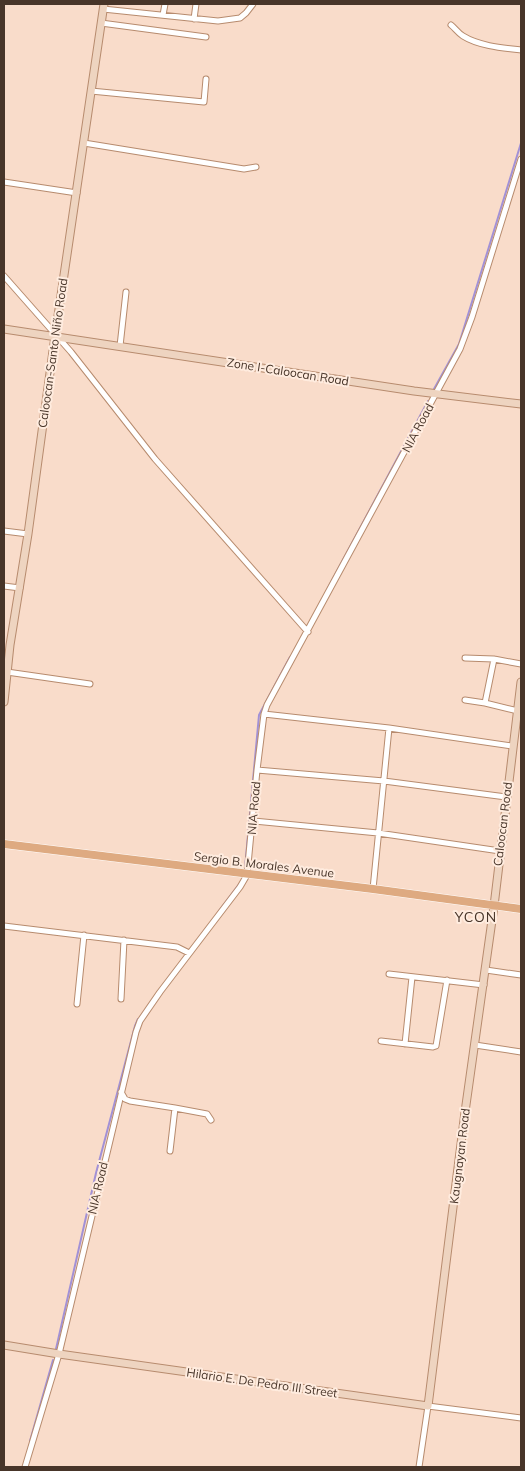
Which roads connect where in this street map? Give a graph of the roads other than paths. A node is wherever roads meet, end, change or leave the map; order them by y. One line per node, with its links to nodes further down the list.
1 (165, 4): 5 (street)
2 (196, 4): 6 (street)
3 (253, 4): 6 (street)
4 (104, 6): 5 (street); 7 (street, Caloocan-Santo Niño Road)
5 (164, 15): 6 (street)
6 (194, 19)
7 (101, 23): 9 (street); 12 (street, Caloocan-Santo Niño Road)
8 (451, 25): 10 (street)
9 (206, 37)
10 (521, 50)
11 (206, 78): 12 (street)
12 (91, 91): 13 (street, Caloocan-Santo Niño Road)
13 (84, 143): 15 (street); 17 (street, Caloocan-Santo Niño Road)
14 (521, 159): 23 (street, NIA Road)
15 (256, 167)
16 (4, 182): 17 (street)
17 (77, 193): 21 (street, Caloocan-Santo Niño Road)
18 (4, 276): 21 (street)
19 (126, 292): 22 (street)
20 (4, 329): 21 (street, Zone I-Caloocan Road)
21 (55, 336): 22 (street, Zone I-Caloocan Road); 26 (street, Caloocan-Santo Niño Road); 29 (street)
22 (120, 346): 23 (street, Zone I-Caloocan Road)
23 (437, 394): 24 (street, Zone I-Caloocan Road); 29 (street, NIA Road)
24 (521, 404)
25 (4, 531): 26 (street)
26 (28, 534): 28 (street, Caloocan-Santo Niño Road)
27 (4, 586): 28 (street)
28 (20, 588): 30 (street, Caloocan-Santo Niño Road)
29 (308, 632): 41 (street, NIA Road)
30 (7, 645): 34 (street, Caloocan-Santo Niño Road)
31 (465, 658): 32 (street)
32 (494, 659): 33 (street); 39 (street)
33 (521, 664)
34 (7, 672): 36 (street); 38 (street, Caloocan-Santo Niño Road)
35 (521, 682): 40 (street, Caloocan Road)
36 (90, 684)
37 (465, 700): 39 (street)
38 (4, 702)
39 (485, 703): 40 (street)
40 (518, 711): 43 (street, Caloocan Road)
41 (264, 714): 42 (street); 45 (street, NIA Road)
42 (389, 728): 44 (street); 46 (street)
43 (518, 737): 44 (street, Caloocan Road)
44 (512, 746): 47 (street, Caloocan Road)
45 (257, 770): 46 (street); 48 (street, NIA Road)
46 (384, 781): 47 (street); 49 (street)
47 (506, 797): 51 (street, Caloocan Road)
48 (253, 822): 49 (street); 52 (street, NIA Road)
49 (378, 833): 51 (street); 53 (street)
50 (4, 844): 52 (main road, Sergio B. Morales Avenue)
51 (500, 851): 54 (street, Caloocan Road)
52 (247, 874): 53 (main road, Sergio B. Morales Avenue); 59 (street, NIA Road)
53 (373, 888): 54 (main road, Sergio B. Morales Avenue)
54 (494, 906): 55 (main road, Sergio B. Morales Avenue); 60 (street, Kaugnayan Road)
55 (521, 909)
56 (4, 926): 57 (street)
57 (84, 936): 58 (street); 67 (street)
58 (124, 940): 59 (street); 66 (street)
59 (187, 951): 72 (street, NIA Road)
60 (486, 970): 62 (street); 65 (street, Kaugnayan Road)
61 (389, 974): 63 (street)
62 (521, 975)
63 (412, 977): 64 (street); 69 (street)
64 (447, 980): 65 (street); 69 (street)
65 (484, 984): 70 (street, Kaugnayan Road)
66 (121, 999)
67 (77, 1004)
68 (381, 1042): 69 (street)
69 (405, 1044)
70 (475, 1045): 71 (street); 78 (street, Kaugnayan Road)
71 (521, 1052)
72 (121, 1091): 73 (street); 77 (street, NIA Road)
73 (175, 1108): 74 (street); 75 (street)
74 (211, 1120)
75 (170, 1152)
76 (4, 1345): 77 (street, Hilario E. De Pedro III Street)
77 (59, 1354): 78 (street, Hilario E. De Pedro III Street); 80 (street, NIA Road)
78 (428, 1406): 79 (street, Hilario E. De Pedro III Street); 81 (street)
79 (521, 1418)
80 (25, 1467)
81 (419, 1467)

